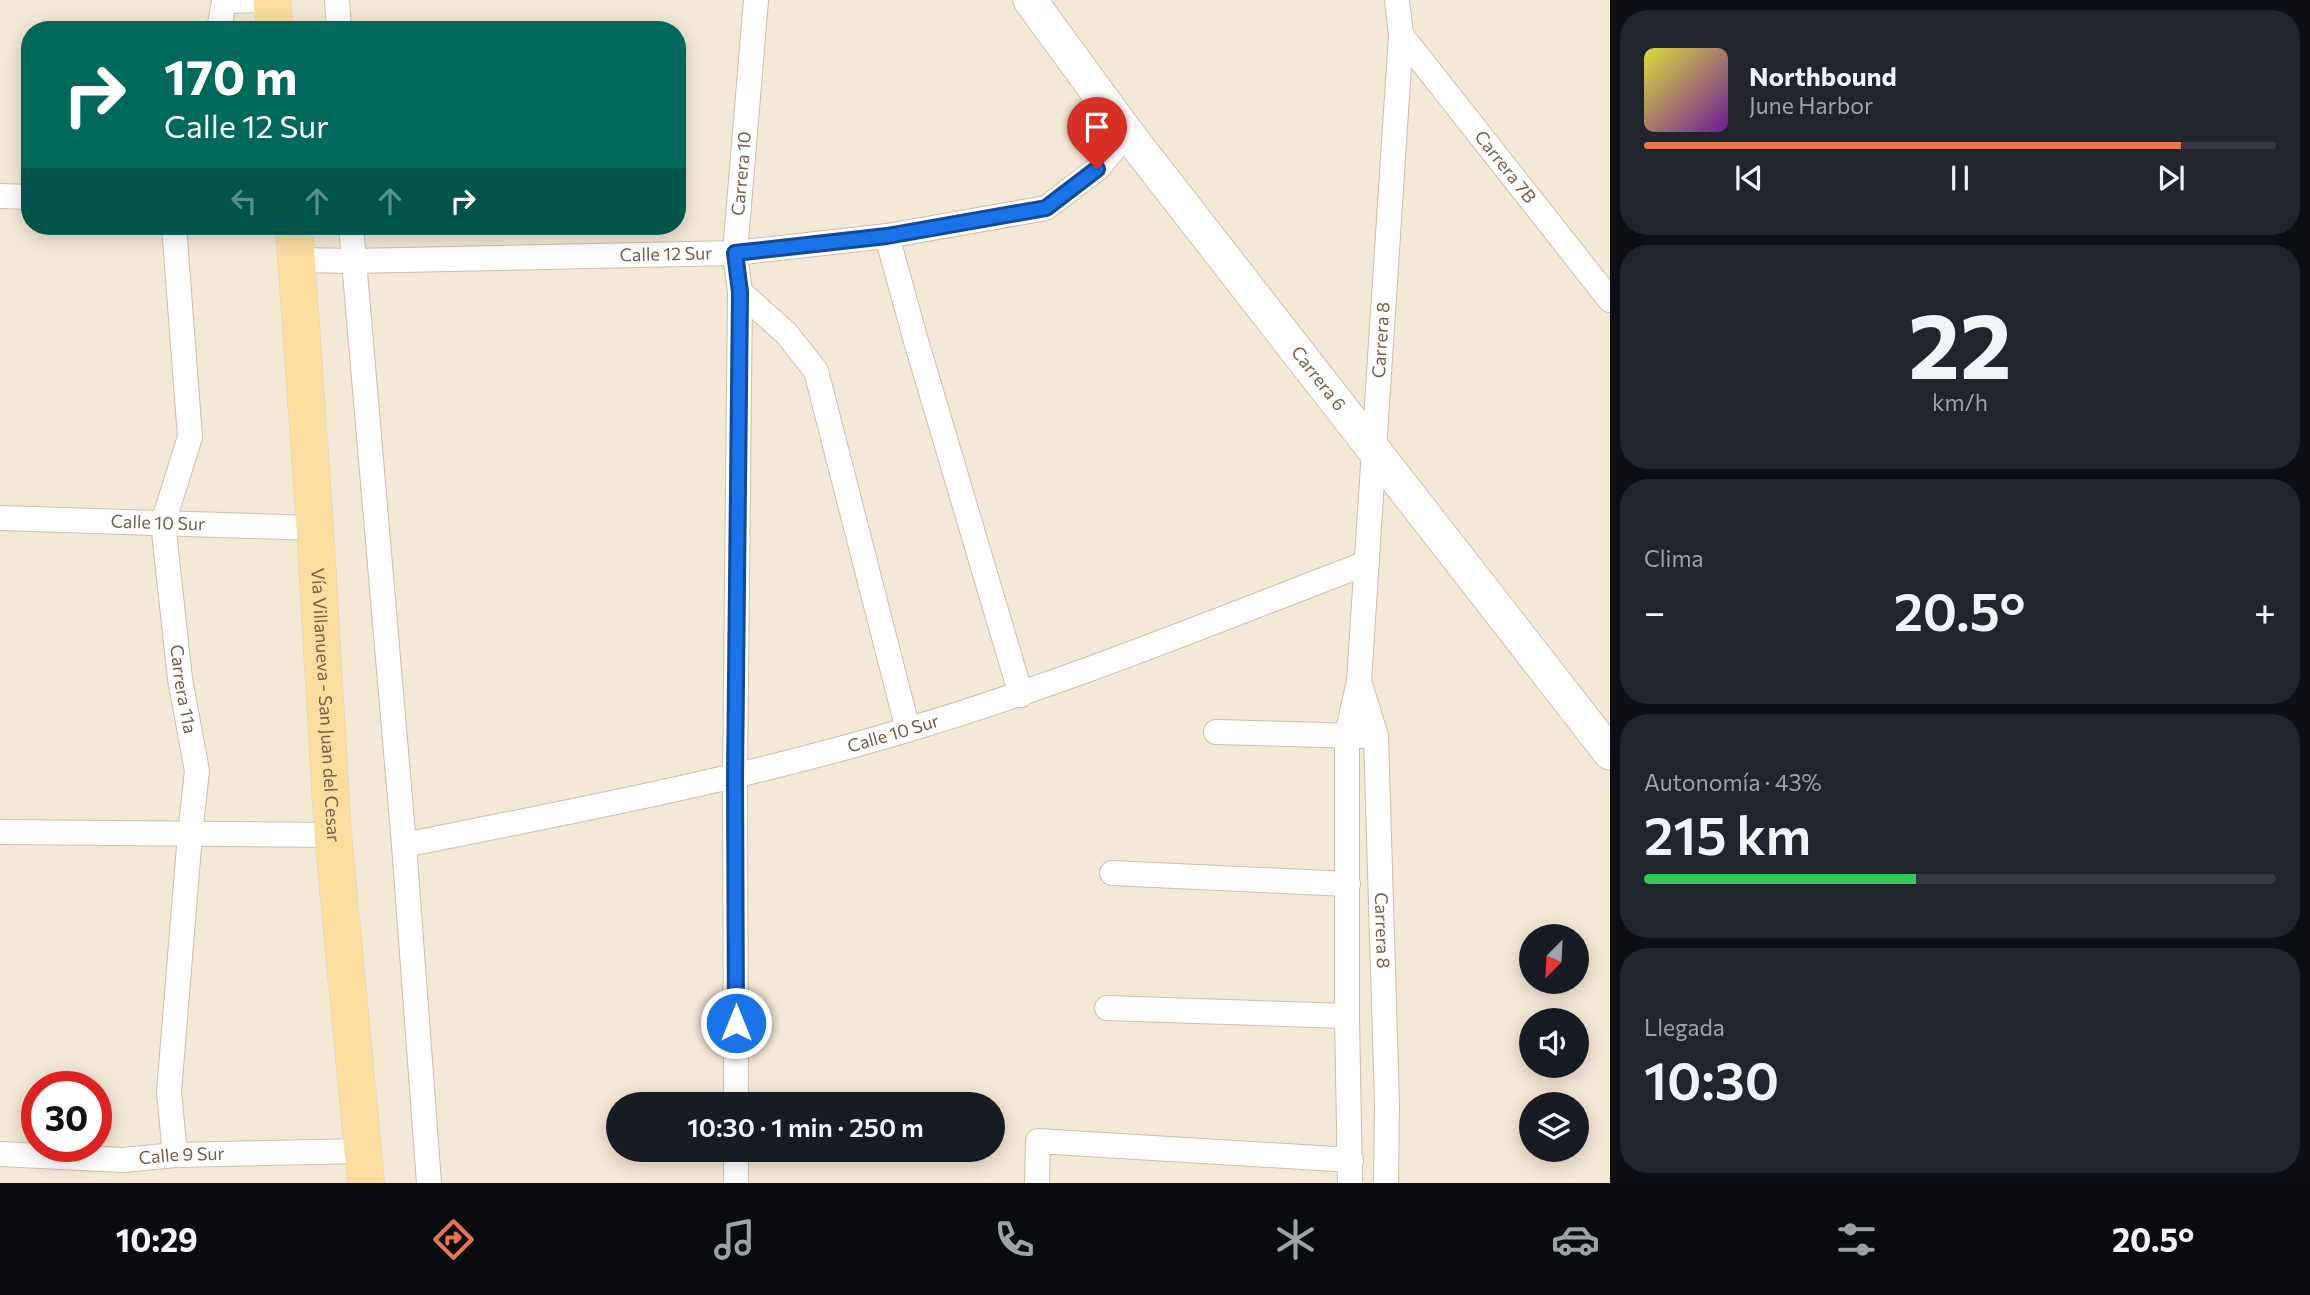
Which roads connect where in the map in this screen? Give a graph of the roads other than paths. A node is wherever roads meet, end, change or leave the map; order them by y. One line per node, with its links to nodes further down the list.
1 (262, 0): 7 (street)
2 (272, 0): 8 (main road)
3 (337, 0): 9 (street)
4 (756, 0): 18 (street, Carrera 10)
5 (1030, 0): 11 (street, Carrera 6)
6 (1397, 0): 10 (street, Carrera 8)
7 (221, 21)
8 (274, 21)
9 (338, 21)
10 (1401, 35): 21 (street, Carrera 7B); 22 (street, Carrera 8)
11 (1128, 133): 16 (street, Calle 12 Sur); 22 (street, Carrera 6)
12 (0, 196): 13 (street)
13 (21, 197)
14 (175, 235): 24 (street, Carrera 11a)
15 (352, 235): 19 (street)
16 (887, 236): 18 (street, Calle 12 Sur); 28 (street)
17 (296, 243): 19 (street, Calle 12 Sur); 25 (main road, Vía Villanueva - San Juan del Cesar)
18 (735, 253): 19 (street, Calle 12 Sur); 20 (street, Carrera 10)
19 (353, 261): 38 (street)
20 (740, 292): 29 (street); 34 (street, Carrera 10)
21 (1610, 300)
22 (1374, 450): 26 (street, Carrera 8); 33 (street, Carrera 6)
23 (0, 518): 24 (street, Calle 10 Sur)
24 (163, 523): 25 (street, Calle 10 Sur); 36 (street, Carrera 11a)
25 (315, 528): 37 (main road, Vía Villanueva - San Juan del Cesar)
26 (1367, 563): 27 (street, Carrera 8); 28 (street, Calle 10 Sur)
27 (1359, 681): 31 (street, Carrera 8); 32 (street, Carrera 8)
28 (1021, 695): 29 (street, Calle 10 Sur)
29 (908, 730): 34 (street, Calle 10 Sur)
30 (1216, 732): 31 (street)
31 (1347, 735): 32 (street); 40 (street, Carrera 8)
32 (1376, 736): 45 (street, Carrera 8)
33 (1610, 753)
34 (735, 777): 38 (street, Calle 10 Sur); 43 (street, Carrera 10)
35 (0, 832): 36 (street)
36 (190, 834): 37 (street); 47 (street, Carrera 11a)
37 (333, 835): 49 (main road, Vía Villanueva - San Juan del Cesar)
38 (404, 845): 52 (street)
39 (1112, 873): 40 (street)
40 (1349, 884): 42 (street, Carrera 8)
41 (1107, 1008): 42 (street)
42 (1347, 1016): 44 (street, Carrera 8)
43 (736, 1092)
44 (1349, 1104): 45 (street); 51 (street, Carrera 8)
45 (1387, 1104): 55 (street, Carrera 8)
46 (0, 1154): 50 (street, Calle 9 Sur)
47 (175, 1155): 49 (street, Calle 9 Sur); 50 (street, Calle 9 Sur)
48 (736, 1162): 53 (street)
49 (364, 1167)
50 (124, 1172)
51 (1350, 1172): 54 (street)
52 (429, 1183)
53 (736, 1183)
54 (1037, 1183)
55 (1386, 1183)

